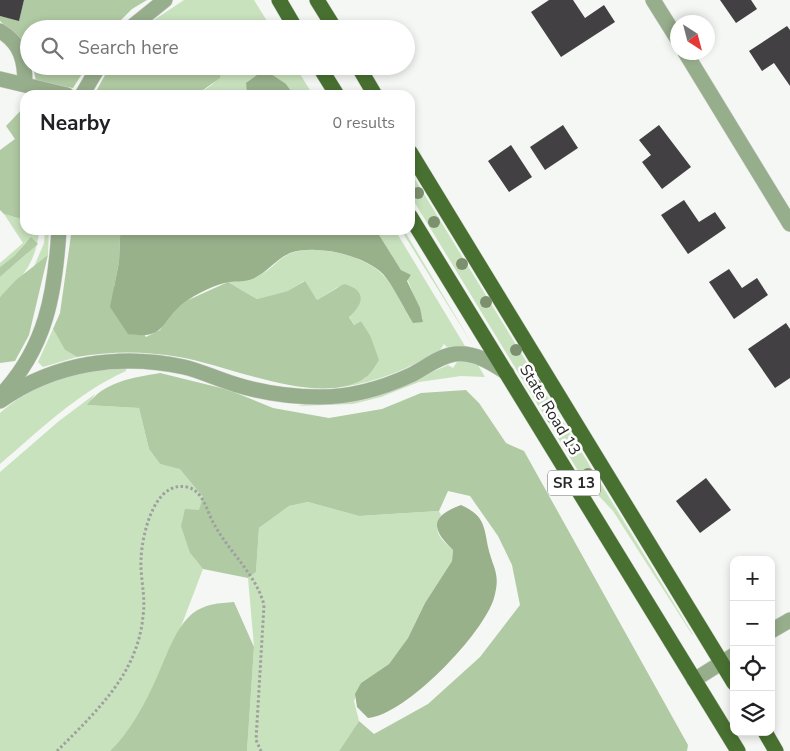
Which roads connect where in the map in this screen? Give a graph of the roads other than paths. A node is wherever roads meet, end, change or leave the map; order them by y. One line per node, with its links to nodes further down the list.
1 (165, 0): 5 (street)
2 (279, 0): 6 (main road)
3 (317, 0): 7 (main road)
4 (653, 0): 8 (street)
5 (140, 20)
6 (291, 20)
7 (329, 20)
8 (670, 27)
9 (0, 31): 10 (street)
10 (20, 52)
11 (690, 60): 24 (street)
12 (26, 75): 17 (street)
13 (94, 75): 19 (street)
14 (325, 75): 20 (main road)
15 (363, 75): 21 (main road)
16 (0, 79): 17 (street)
17 (25, 84): 18 (street)
18 (48, 90)
19 (85, 90)
20 (334, 90)
21 (372, 90)
22 (415, 160): 31 (main road, State Road 13 / SR 13)
23 (415, 224): 26 (main road, State Road 13 / SR 13)
24 (790, 224)
25 (59, 235): 27 (street)
26 (507, 373): 28 (street); 32 (main road, State Road 13 / SR 13)
27 (0, 396)
28 (0, 401)
29 (790, 620): 30 (street)
30 (775, 629)
31 (728, 659): 32 (street)
32 (694, 680): 34 (main road, State Road 13 / SR 13)
33 (767, 736): 35 (main road)
34 (738, 751)
35 (776, 751)

